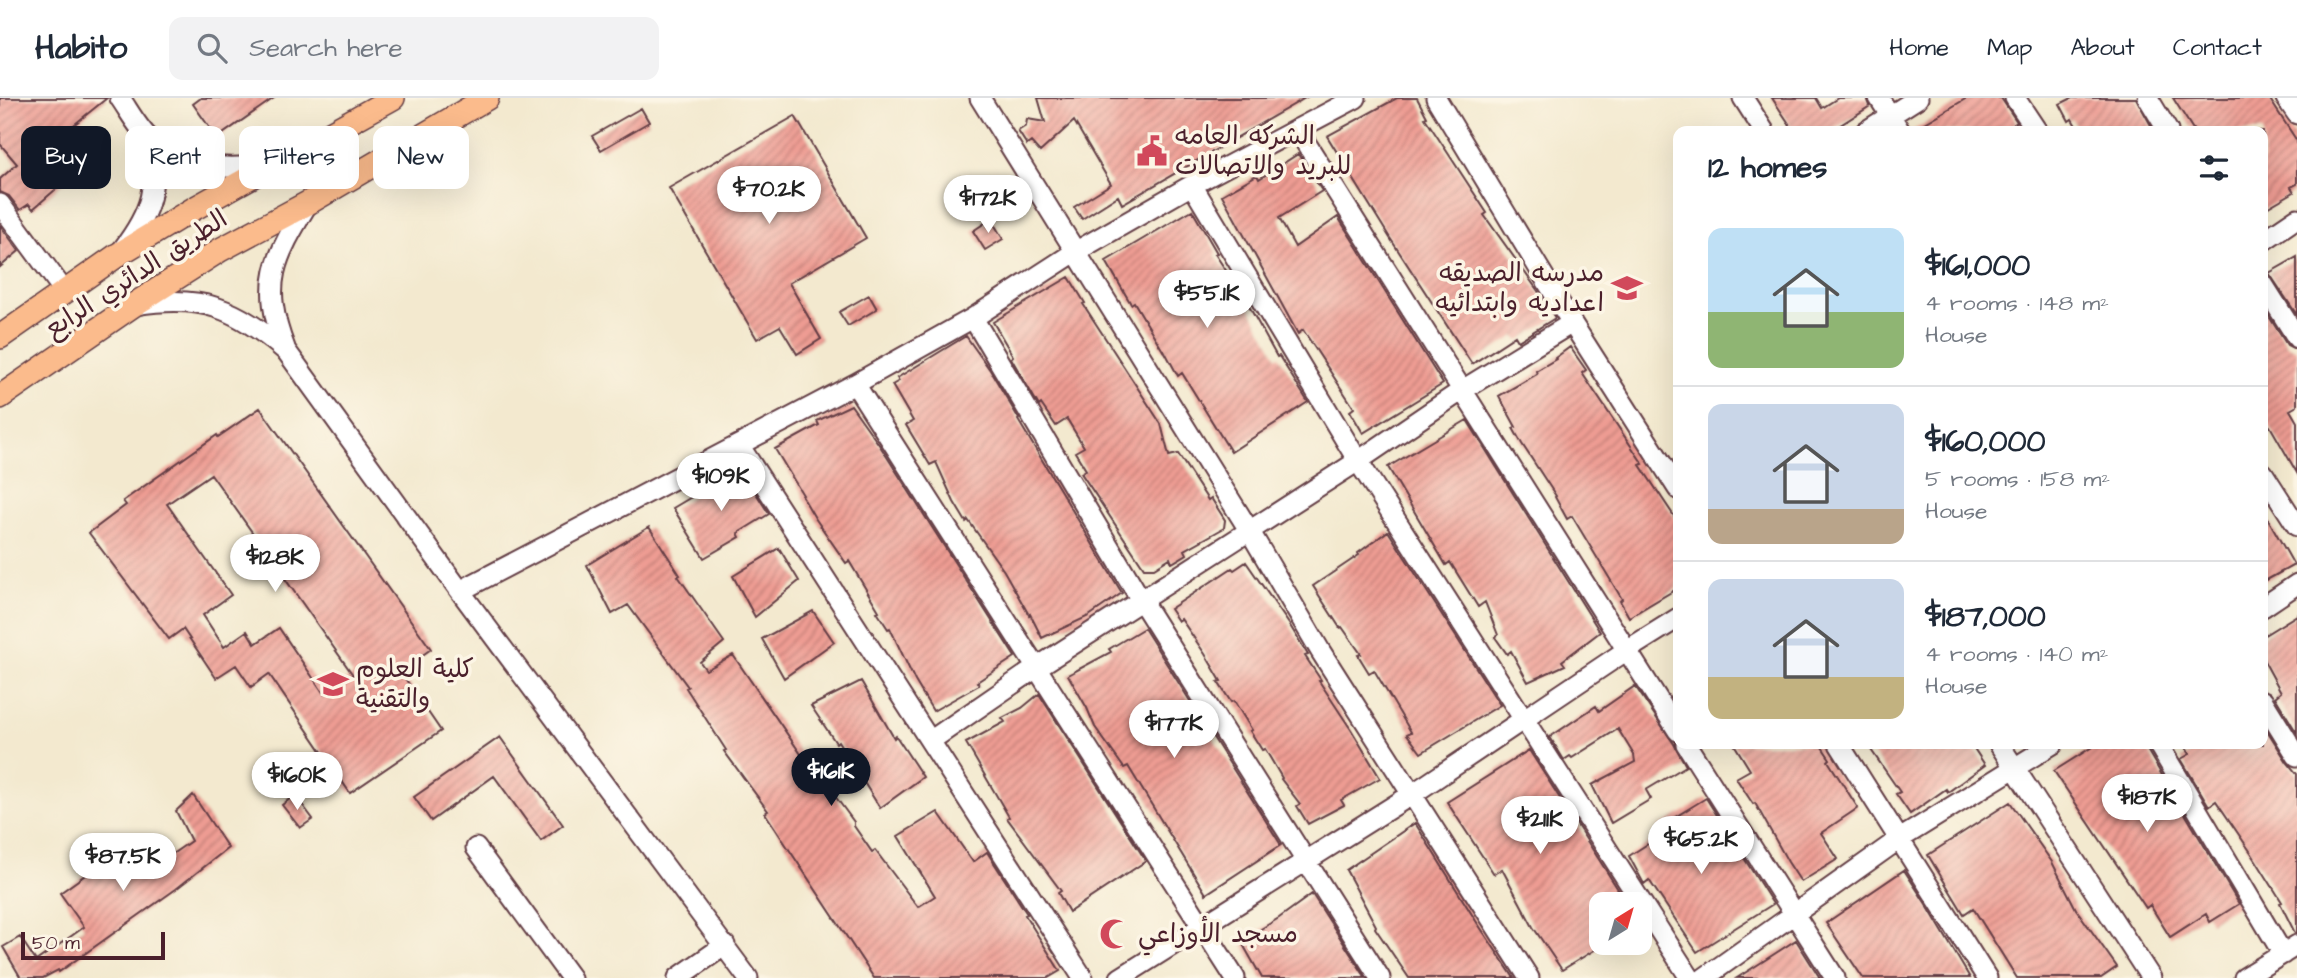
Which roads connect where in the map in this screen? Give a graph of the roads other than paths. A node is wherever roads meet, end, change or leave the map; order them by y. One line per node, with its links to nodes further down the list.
1 (120, 98): 15 (street)
2 (393, 98): 16 (main road, الطريق الدائري الرابع)
3 (487, 98): 24 (main road, الطريق الدائري الرابع)
4 (980, 98): 28 (street)
5 (1356, 98): 20 (street)
6 (1436, 98): 34 (street)
7 (1743, 98): 17 (street)
8 (1879, 98): 14 (street)
9 (1918, 98): 14 (street)
10 (2015, 98): 18 (street)
11 (2148, 98): 19 (street)
12 (2286, 98): 13 (street)
13 (2297, 114)
14 (1895, 123)
15 (140, 126)
16 (343, 126)
17 (1761, 126)
18 (2034, 126)
19 (2165, 126)
20 (1297, 129): 22 (street); 39 (street)
21 (239, 184): 29 (main road, الطريق الدائري الرابع)
22 (1192, 185): 28 (street); 42 (street)
23 (152, 189): 29 (street)
24 (308, 203): 32 (main road, الطريق الدائري الرابع); 37 (street)
25 (0, 204): 30 (street)
26 (2297, 218): 27 (street)
27 (2268, 238)
28 (1075, 252): 33 (street); 46 (street)
29 (118, 254): 30 (main road, الطريق الدائري الرابع)
30 (64, 291): 35 (main road, الطريق الدائري الرابع)
31 (2268, 292): 36 (street)
32 (132, 306): 37 (street); 40 (main road, الطريق الدائري الرابع)
33 (973, 318): 38 (street); 49 (street)
34 (1572, 323): 39 (street); 43 (street)
35 (0, 337)
36 (2297, 338)
37 (287, 352): 48 (street)
38 (855, 384): 41 (street); 53 (street)
39 (1464, 390): 42 (street); 52 (street)
40 (0, 397)
41 (739, 445): 48 (street); 57 (street)
42 (1358, 461): 46 (street); 55 (street)
43 (1673, 481)
44 (2268, 481): 45 (street)
45 (2297, 526)
46 (1250, 530): 49 (street); 65 (street)
47 (2297, 584): 50 (street)
48 (460, 591): 71 (street)
49 (1141, 600): 53 (street); 68 (street)
50 (2268, 604)
51 (1673, 621): 52 (street)
52 (1627, 650): 55 (street); 56 (street)
53 (1036, 668): 57 (street); 70 (street)
54 (2268, 709): 63 (street)
55 (1523, 720): 65 (street); 81 (street)
56 (1673, 723)
57 (930, 741): 76 (street)
58 (1689, 749): 69 (street)
59 (1842, 749): 66 (street)
60 (2002, 749): 64 (street)
61 (2045, 749): 64 (street)
62 (2161, 749): 72 (street)
63 (2297, 755)
64 (2015, 768): 66 (street); 85 (street)
65 (1410, 795): 68 (street); 80 (street)
66 (1898, 840): 69 (street); 84 (street)
67 (476, 849): 73 (street)
68 (1306, 861): 70 (street); 79 (street)
69 (1793, 913): 82 (street); 83 (street)
70 (1203, 927): 77 (street); 78 (street)
71 (725, 945): 74 (street); 75 (street)
72 (2290, 949): 86 (street)
73 (571, 978)
74 (678, 978)
75 (748, 978)
76 (1083, 978)
77 (1120, 978)
78 (1234, 978)
79 (1380, 978)
80 (1529, 978)
81 (1690, 978)
82 (1704, 978)
83 (1835, 978)
84 (1987, 978)
85 (2151, 978)
86 (2244, 978)

